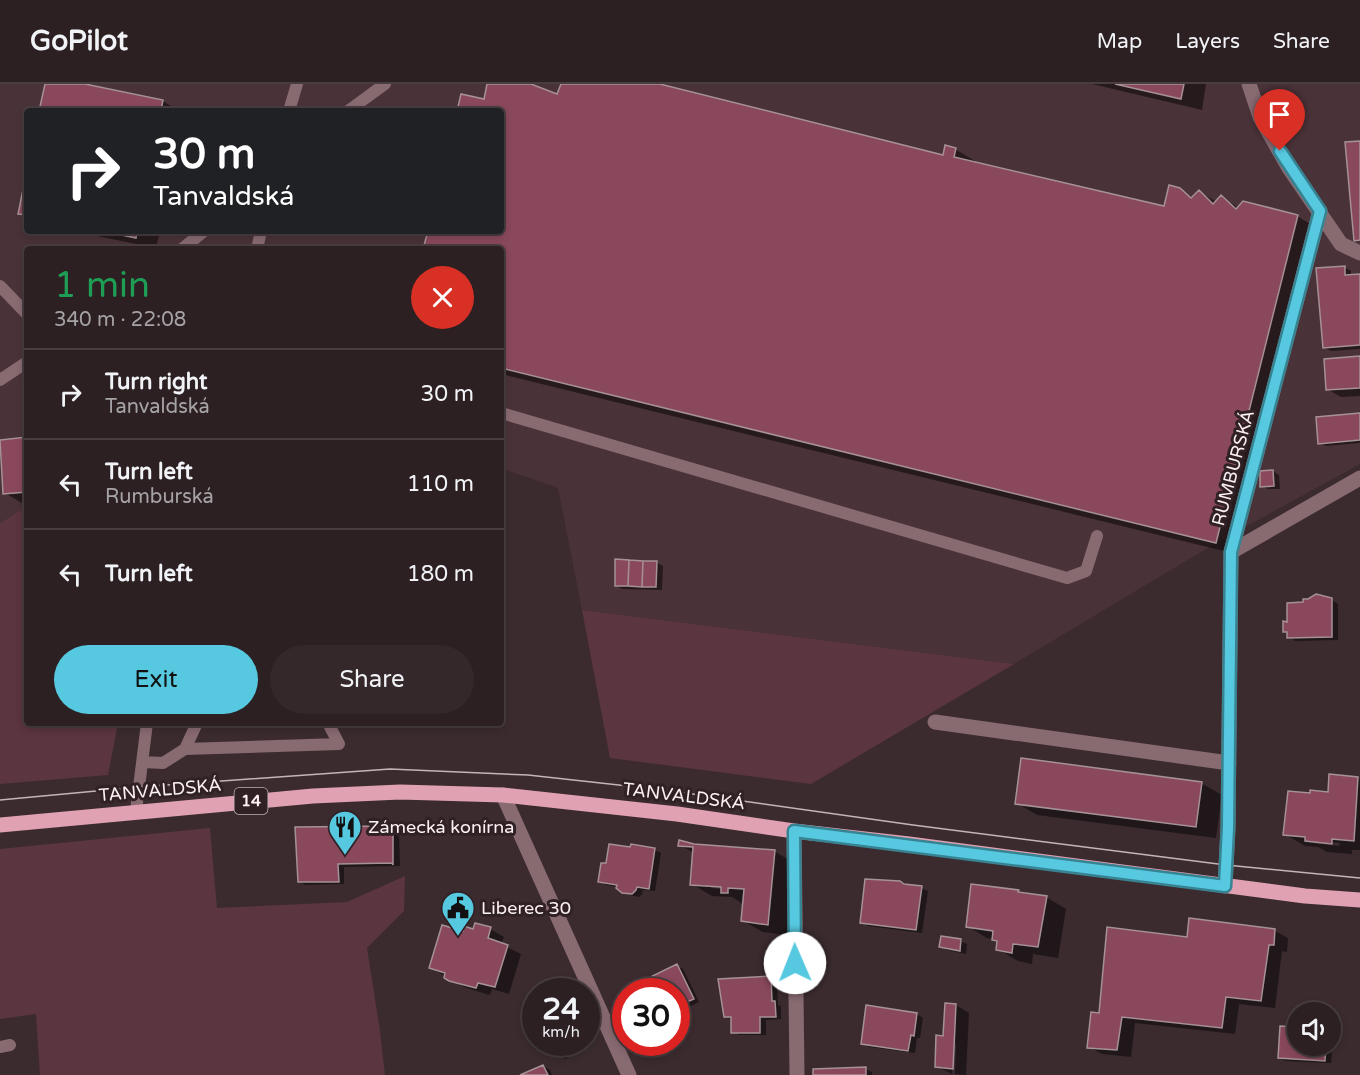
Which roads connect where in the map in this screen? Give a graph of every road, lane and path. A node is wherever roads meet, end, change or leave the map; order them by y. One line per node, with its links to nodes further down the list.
1 (297, 84): 4 (lane)
2 (385, 84): 5 (lane)
3 (1249, 84): 6 (street)
4 (290, 108)
5 (352, 108)
6 (1320, 211): 9 (street); 17 (street, RUMBURSKÁ)
7 (200, 234): 8 (lane)
8 (186, 246)
9 (1360, 253)
10 (0, 286): 11 (lane)
11 (24, 311)
12 (24, 364): 13 (lane)
13 (0, 380)
14 (504, 414): 16 (lane)
15 (1360, 478): 17 (street)
16 (1097, 536)
17 (1231, 552): 24 (street, RUMBURSKÁ)
18 (935, 722): 24 (street)
19 (147, 726): 23 (lane)
20 (196, 726): 22 (lane)
21 (330, 726): 22 (lane)
22 (185, 749): 23 (lane)
23 (143, 762): 26 (lane)
24 (1229, 763): 29 (street, RUMBURSKÁ)
25 (503, 795): 26 (main road, TANVALDSKÁ / 14); 28 (main road, TANVALDSKÁ / 14); 31 (street)
26 (136, 811): 27 (main road, TANVALDSKÁ / 14)
27 (0, 825)
28 (794, 831): 29 (main road, TANVALDSKÁ / 14); 32 (street)
29 (1225, 886): 30 (main road, TANVALDSKÁ / 14)
30 (1360, 900)
31 (628, 1075)
32 (797, 1075)

